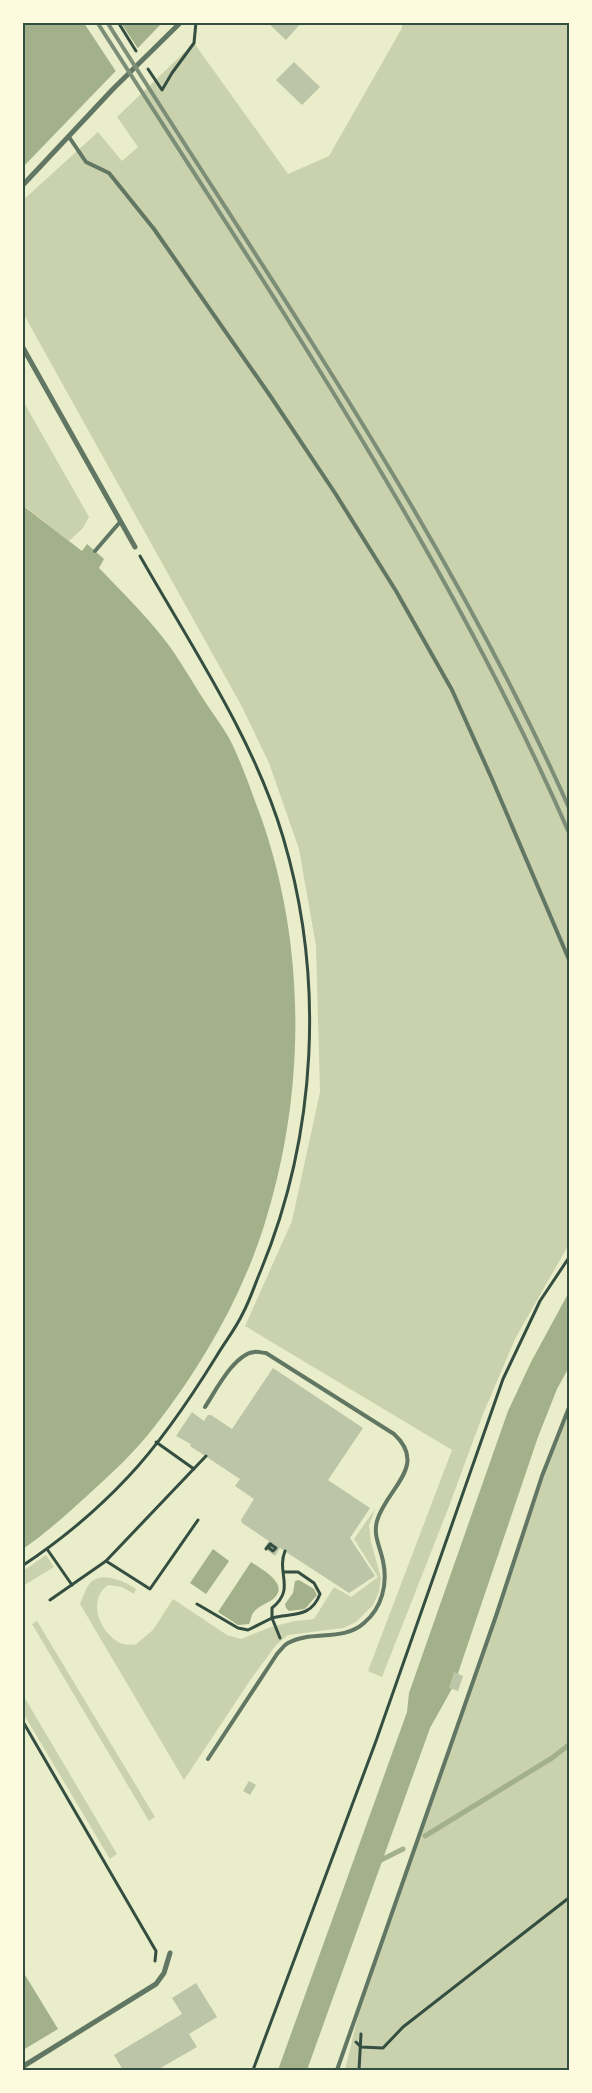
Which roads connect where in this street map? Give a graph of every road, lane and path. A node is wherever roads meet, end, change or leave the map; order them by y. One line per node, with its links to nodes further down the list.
1 (118, 22): 4 (path)
2 (181, 22): 6 (street)
3 (196, 22): 5 (path)
4 (139, 55)
5 (144, 63)
6 (69, 137): 7 (street); 12 (lane)
7 (22, 186)
8 (22, 346): 9 (street)
9 (120, 522): 10 (street); 11 (lane)
10 (135, 547): 16 (path)
11 (95, 551)
12 (570, 962)
13 (570, 1256): 39 (path)
14 (570, 1405): 37 (lane)
15 (205, 1408): 31 (lane)
16 (156, 1442): 18 (path); 21 (path)
17 (206, 1456): 18 (path)
18 (194, 1469): 24 (path)
19 (198, 1520): 24 (path)
20 (269, 1546): 22 (path)
21 (47, 1549): 25 (path); 27 (path)
22 (273, 1551)
23 (285, 1551): 26 (path)
24 (106, 1561): 27 (path)
25 (22, 1566)
26 (284, 1572): 30 (path); 30 (path)
27 (72, 1585): 28 (path)
28 (50, 1600)
29 (197, 1604): 30 (path)
30 (272, 1618): 31 (path)
31 (283, 1648): 33 (lane)
32 (22, 1720): 36 (path)
33 (208, 1760)
34 (570, 1897): 37 (path)
35 (170, 1953): 38 (street)
36 (154, 1968)
37 (350, 2036): 40 (lane)
38 (22, 2067)
39 (253, 2070)
40 (337, 2070)

